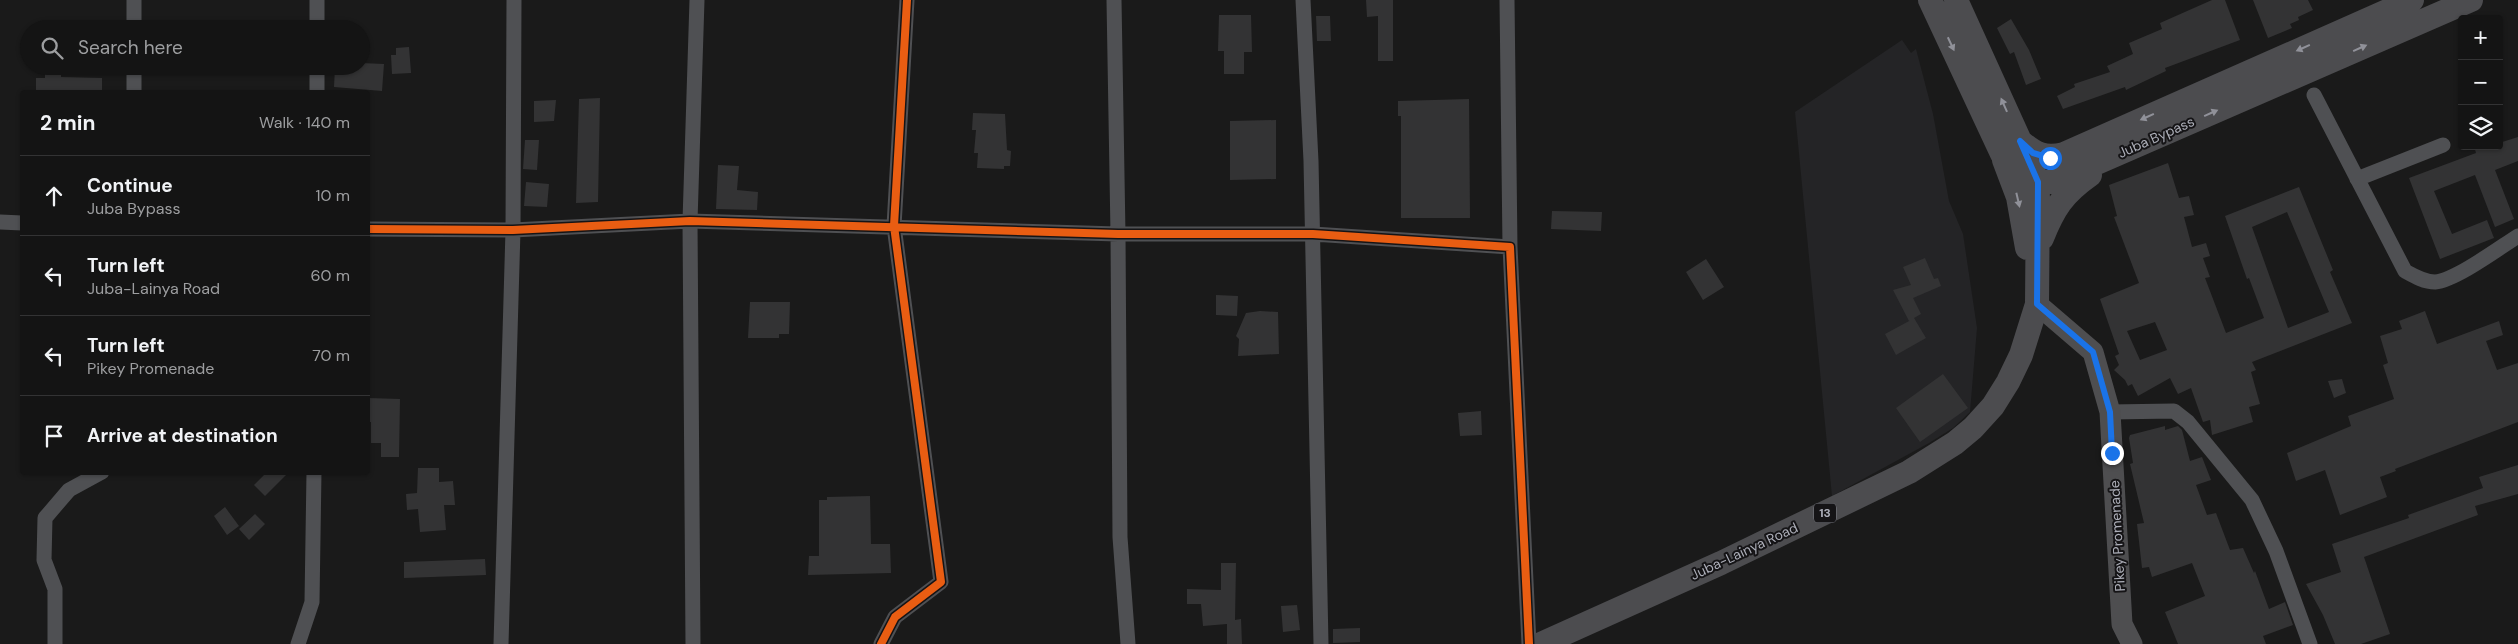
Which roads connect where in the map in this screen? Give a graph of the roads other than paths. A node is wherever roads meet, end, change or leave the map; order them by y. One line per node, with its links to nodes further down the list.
1 (134, 0): 13 (street)
2 (317, 0): 14 (street)
3 (514, 0): 30 (street)
4 (696, 0): 25 (street)
5 (907, 0): 28 (street)
6 (1114, 0): 31 (street)
7 (1303, 0): 32 (street)
8 (1507, 0): 34 (street)
9 (1930, 0): 21 (main road, Juba Bypass, one-way to 21)
10 (1956, 0): 21 (main road, one-way to 10)
11 (2412, 0): 21 (main road, Juba Bypass, one-way to 21)
12 (2471, 0): 22 (main road, Juba Bypass, one-way to 12)
13 (134, 20)
14 (317, 20)
15 (134, 75): 17 (street)
16 (317, 75): 18 (street)
17 (134, 90)
18 (317, 90)
19 (2314, 95): 23 (street)
20 (2443, 146): 23 (street)
21 (2011, 148): 24 (main road, Juba-Lainya Road); 36 (main road, Juba-Lainya Road, one-way to 36)
22 (2120, 153): 24 (main road, Juba Bypass); 35 (main road)
23 (2357, 179): 33 (street)
24 (2038, 182): 35 (main road, Juba-Lainya Road)
25 (690, 221): 28 (street); 30 (street); 43 (street)
26 (0, 222): 27 (street)
27 (20, 224)
28 (894, 226): 31 (street); 44 (street)
29 (370, 229): 30 (street)
30 (513, 230): 42 (street)
31 (1118, 234): 32 (street); 45 (street)
32 (1313, 234): 34 (street); 46 (street)
33 (2518, 236)
34 (1510, 247): 47 (street)
35 (2037, 249): 36 (main road, Juba-Lainya Road)
36 (2037, 304): 37 (street, Pikey Promenade); 48 (main road, Juba-Lainya Road / 13)
37 (2110, 412): 49 (street, Pikey Promenade); 50 (street)
38 (96, 475): 40 (street)
39 (314, 475): 41 (street)
40 (55, 644)
41 (298, 644)
42 (501, 644)
43 (693, 644)
44 (881, 644)
45 (1128, 644)
46 (1321, 644)
47 (1529, 644)
48 (1541, 644)
49 (2132, 644)
50 (2310, 644)

